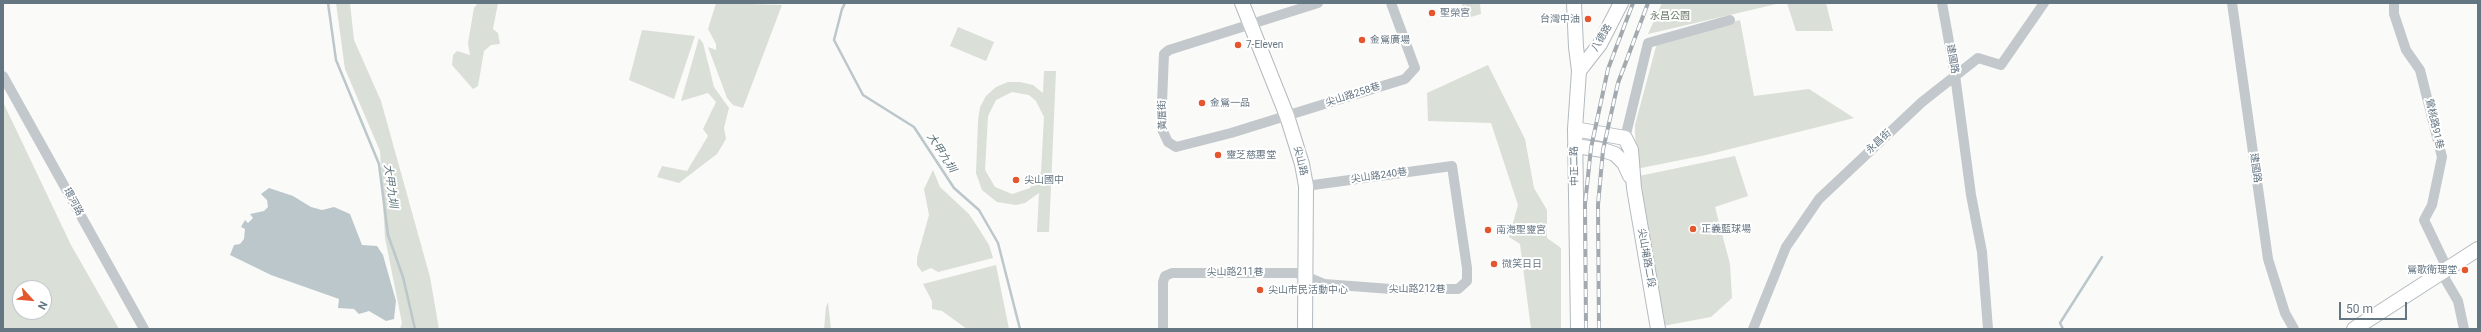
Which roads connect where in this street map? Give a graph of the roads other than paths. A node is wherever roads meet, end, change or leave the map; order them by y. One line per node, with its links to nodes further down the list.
1 (1242, 3): 11 (street, 尖山路)
2 (1318, 3): 11 (street)
3 (1391, 3): 15 (street, 尖山路258巷)
4 (1574, 3): 12 (street, 中正二路)
5 (1621, 3): 12 (street, 八德路)
6 (1942, 3): 13 (street, 建國路)
7 (2044, 3): 13 (street, 永昌街)
8 (2232, 3): 32 (street, 建國路)
9 (2394, 3): 23 (street, 鶯桃路91巷)
10 (1730, 20): 17 (street)
11 (1250, 25): 15 (street, 尖山路); 15 (street, 黃厝街)
12 (1579, 71): 16 (street, 中正二路)
13 (1955, 75): 30 (street, 永昌街); 31 (street, 建國路)
14 (3, 76): 25 (street, 環河路)
15 (1287, 116): 19 (street, 尖山路)
16 (1575, 129): 17 (street); 18 (street, 中正二路)
17 (1625, 138): 20 (street)
18 (1575, 146): 20 (street); 28 (street, 中正二路)
19 (1306, 186): 21 (street, 尖山路240巷); 24 (street, 尖山路)
20 (1634, 188): 29 (street, 尖山埔路二段)
21 (1459, 221): 24 (street, 尖山路212巷)
22 (2478, 249): 23 (street)
23 (2444, 270): 33 (street); 34 (street)
24 (1305, 277): 26 (street, 尖山路211巷); 27 (street, 尖山路)
25 (144, 329)
26 (1163, 329)
27 (1305, 329)
28 (1578, 329)
29 (1658, 329)
30 (1753, 329)
31 (1988, 329)
32 (2294, 329)
33 (2354, 329)
34 (2464, 329)

